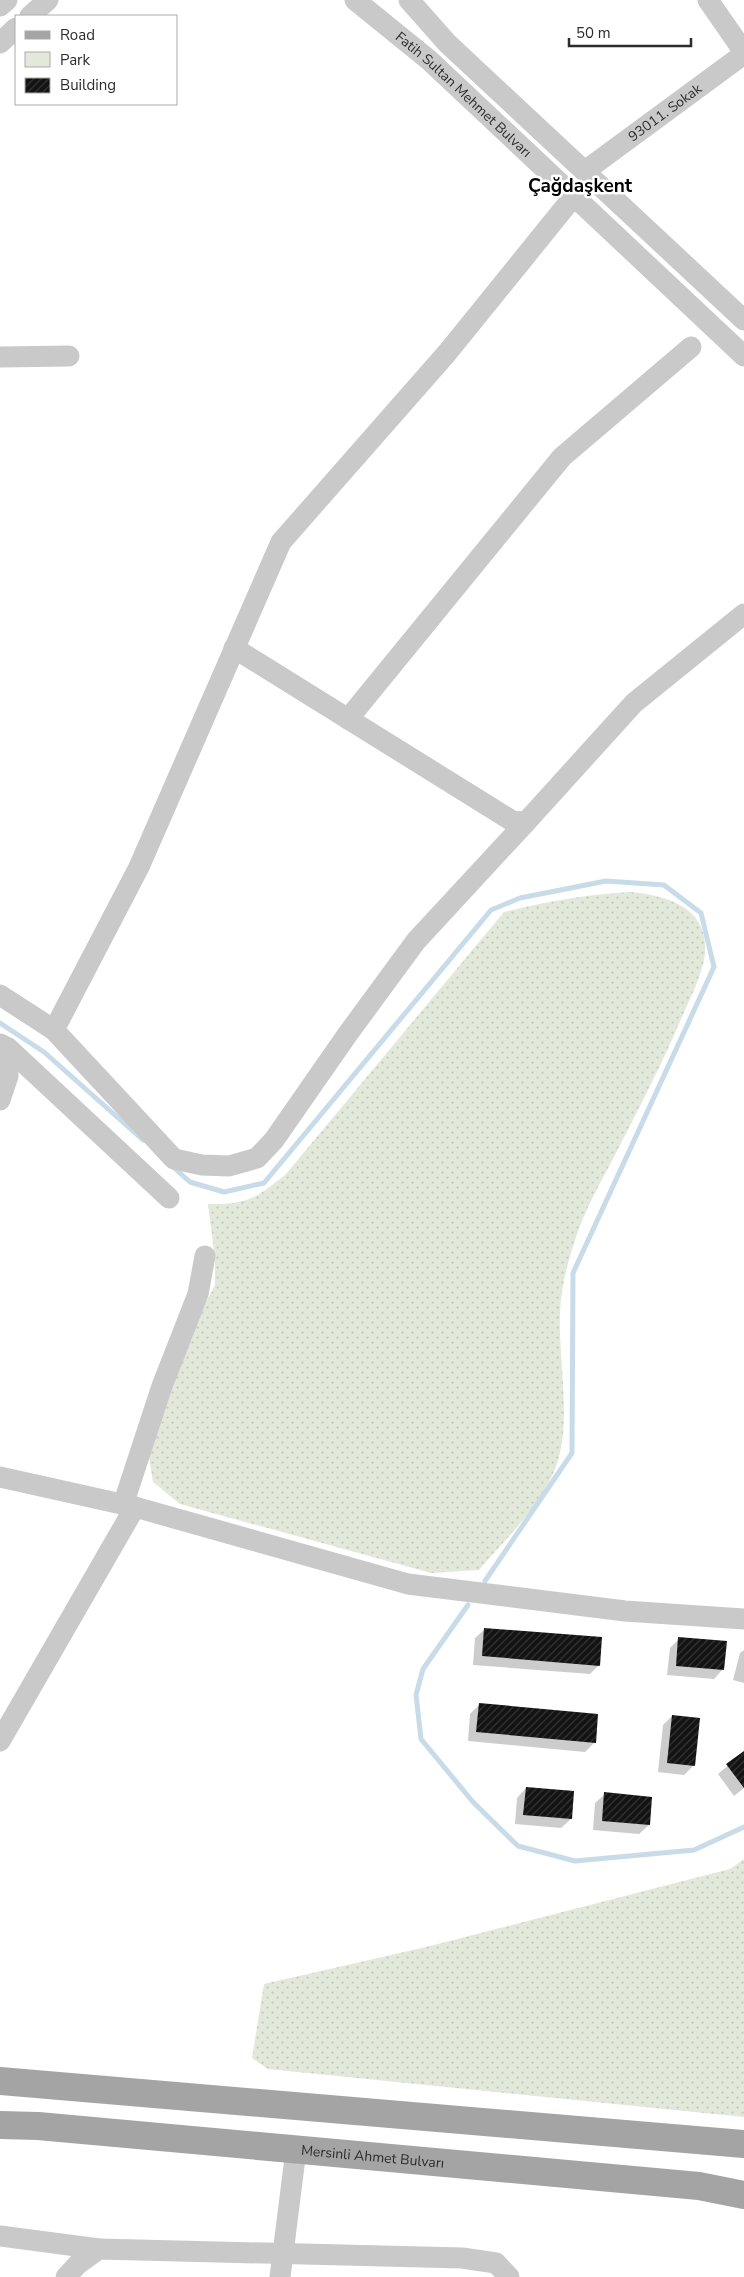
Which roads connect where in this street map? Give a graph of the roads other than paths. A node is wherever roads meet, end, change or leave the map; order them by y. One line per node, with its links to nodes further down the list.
1 (7, 0): 6 (street)
2 (48, 0): 7 (street)
3 (354, 0): 12 (street, Fatih Sultan Mehmet Bulvarı)
4 (409, 0): 11 (street, Fatih Sultan Mehmet Bulvarı)
5 (708, 0): 10 (street)
6 (0, 6)
7 (31, 15)
8 (15, 29): 9 (street)
9 (0, 43)
10 (744, 53): 11 (street, 93011. Sokak)
11 (584, 171): 13 (street, Fatih Sultan Mehmet Bulvarı)
12 (574, 196): 16 (street, Fatih Sultan Mehmet Bulvarı); 19 (street)
13 (744, 320)
14 (691, 347): 20 (street)
15 (69, 356): 17 (street)
16 (744, 356)
17 (0, 357)
18 (744, 614): 21 (street)
19 (234, 648): 20 (street); 23 (street)
20 (348, 719): 21 (street)
21 (527, 821): 23 (street)
22 (0, 995): 23 (street)
23 (54, 1030)
24 (4, 1046): 25 (street); 26 (street)
25 (0, 1100)
26 (169, 1198)
27 (205, 1256): 29 (street)
28 (0, 1477): 29 (street)
29 (129, 1506): 30 (street); 31 (street)
30 (744, 1619)
31 (0, 1740)
32 (0, 2081): 34 (main road)
33 (0, 2125): 35 (main road, Mersinli Ahmet Bulvarı)
34 (744, 2144)
35 (296, 2150): 36 (main road, Mersinli Ahmet Bulvarı); 39 (street)
36 (744, 2195)
37 (0, 2236): 38 (street)
38 (99, 2249): 39 (street); 40 (street)
39 (283, 2252): 41 (street); 42 (street)
40 (66, 2277)
41 (280, 2277)
42 (509, 2277)

